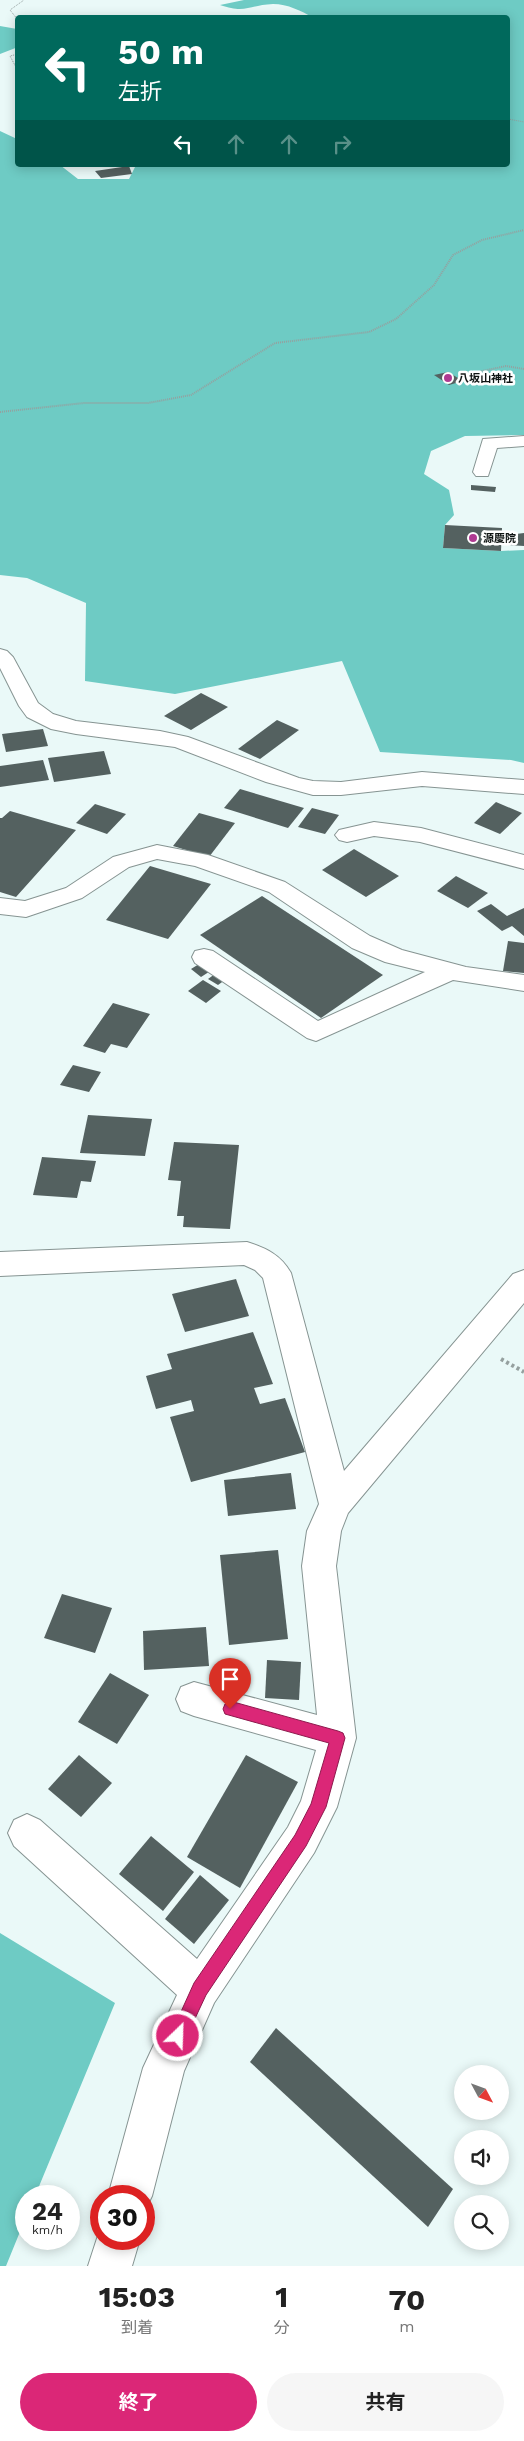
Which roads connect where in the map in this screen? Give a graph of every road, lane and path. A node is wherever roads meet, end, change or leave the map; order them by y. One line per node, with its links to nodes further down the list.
1 (24, 0): 2 (path)
2 (15, 16)
3 (15, 55): 4 (path)
4 (15, 65)
5 (510, 119): 6 (path)
6 (524, 122)
7 (524, 230): 10 (path)
8 (524, 370): 9 (path)
9 (464, 375)
10 (0, 412)
11 (524, 441): 12 (street)
12 (482, 472)
13 (0, 655): 14 (street)
14 (524, 787)
15 (348, 835): 16 (street)
16 (523, 860)
17 (0, 906): 19 (street)
18 (204, 957): 19 (street)
19 (450, 971): 20 (street)
20 (524, 983)
21 (0, 1264): 23 (street)
22 (524, 1282): 23 (street)
23 (336, 1504): 25 (street)
24 (194, 1699): 25 (street)
25 (338, 1738): 27 (street)
26 (27, 1833): 27 (street)
27 (200, 1989): 28 (street)
28 (133, 2185)
29 (115, 2250): 30 (street)
30 (110, 2266)

